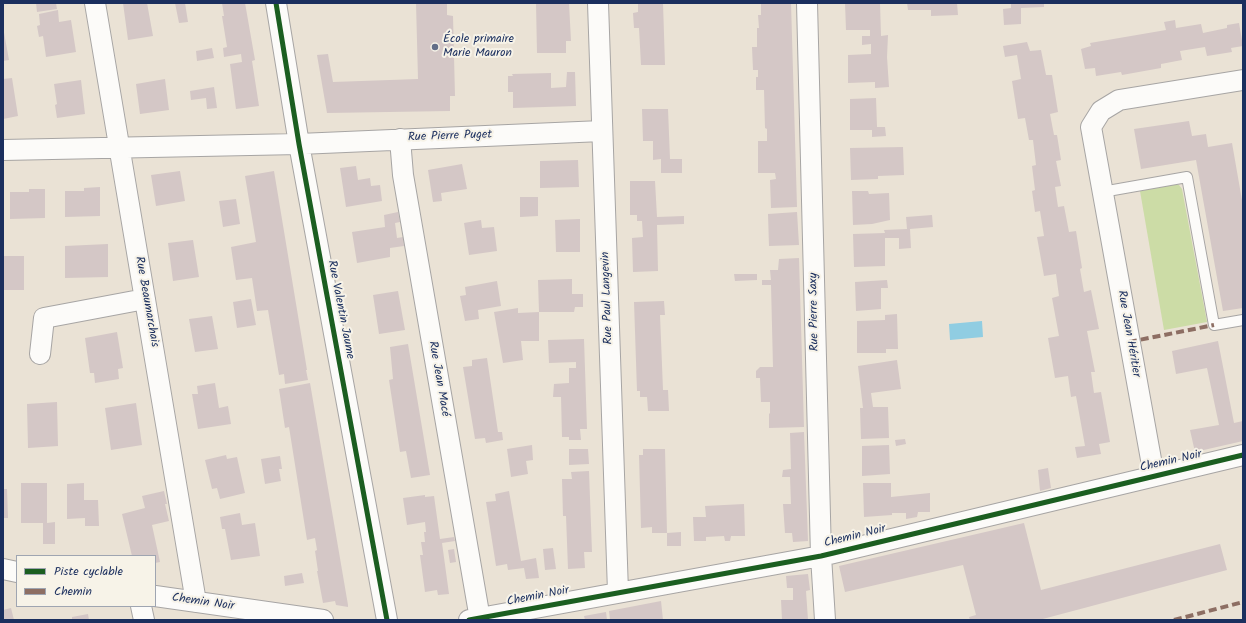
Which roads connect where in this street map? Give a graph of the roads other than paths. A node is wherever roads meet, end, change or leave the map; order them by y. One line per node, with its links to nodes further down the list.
1 (95, 3): 9 (street, Rue Beaumarchais)
2 (276, 3): 8 (street, Rue Valentin Jaume)
3 (598, 3): 6 (street, Rue Paul Langevin)
4 (807, 3): 17 (street, Rue Pierre Saxy)
5 (1243, 81): 11 (street, Rue Jean Héritier)
6 (602, 131): 7 (street, Rue Pierre Puget); 20 (street, Rue Paul Langevin)
7 (400, 139): 8 (street, Rue Pierre Puget); 24 (street, Rue Jean Macé)
8 (299, 144): 9 (street, Rue Pierre Puget); 27 (street, Rue Valentin Jaume)
9 (120, 148): 10 (street, Rue Pierre Puget); 12 (street, Rue Beaumarchais)
10 (3, 150)
11 (1102, 192): 13 (lane); 16 (street, Rue Jean Héritier)
12 (145, 299): 14 (street); 22 (street, Rue Beaumarchais)
13 (1243, 320)
14 (40, 354)
15 (1243, 455): 16 (street, Chemin Noir)
16 (1154, 476): 17 (street, Chemin Noir)
17 (821, 556): 20 (street, Chemin Noir); 28 (street, Rue Pierre Saxy)
18 (3, 569): 19 (street)
19 (16, 572)
20 (618, 592): 24 (street, Chemin Noir)
21 (156, 596): 22 (street, Chemin Noir)
22 (196, 602): 26 (street, Chemin Noir)
23 (141, 607): 25 (street)
24 (474, 619)
25 (144, 620)
26 (323, 620)
27 (387, 620)
28 (825, 620)

